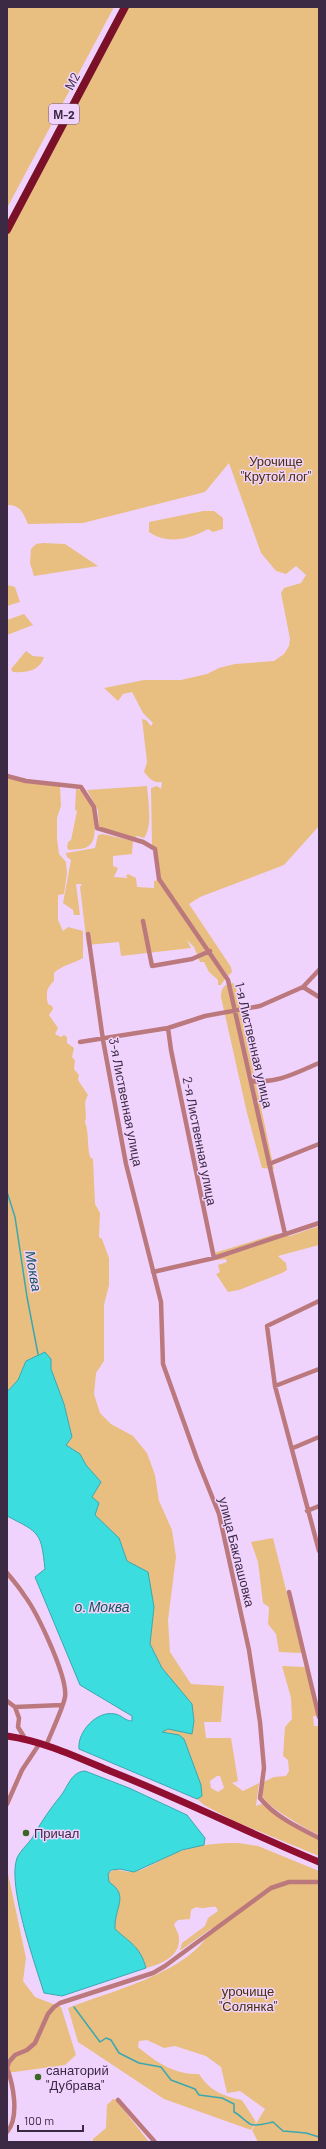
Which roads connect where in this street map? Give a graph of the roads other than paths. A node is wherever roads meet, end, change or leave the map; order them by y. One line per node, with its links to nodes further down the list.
1 (120, 7): 3 (highway, М-2)
2 (125, 7): 4 (highway, М2)
3 (7, 221)
4 (7, 230)
5 (7, 776): 8 (street, 1-я Лиственная улица)
6 (142, 921): 8 (street)
7 (88, 934): 14 (street, 3-я Лиственная улица)
8 (210, 951): 12 (street, 1-я Лиственная улица)
9 (319, 970): 10 (street)
10 (303, 988): 11 (street); 12 (street)
11 (319, 997)
12 (236, 1009): 13 (street); 17 (street, 1-я Лиственная улица)
13 (168, 1028): 14 (street); 22 (street, 2-я Лиственная улица)
14 (103, 1040): 15 (street); 23 (street, 3-я Лиственная улица)
15 (80, 1042)
16 (319, 1063): 17 (street)
17 (251, 1081): 19 (street, 1-я Лиственная улица)
18 (319, 1144): 19 (street)
19 (269, 1164): 21 (street, 1-я Лиственная улица)
20 (319, 1223): 21 (street)
21 (285, 1234): 22 (street)
22 (214, 1258): 23 (street)
23 (153, 1272): 24 (street, 3-я Лиственная улица)
24 (160, 1295): 43 (street, улица Баклашовка)
25 (319, 1301): 27 (street)
26 (319, 1369): 27 (street)
27 (275, 1386): 29 (street)
28 (319, 1437): 29 (street)
29 (293, 1448): 31 (street)
30 (319, 1506): 31 (street)
31 (308, 1511): 32 (street)
32 (319, 1551)
33 (7, 1573): 36 (street)
34 (290, 1592): 38 (street)
35 (7, 1701): 37 (street)
36 (62, 1705): 37 (street); 41 (street)
37 (15, 1707): 40 (street)
38 (319, 1717)
39 (7, 1736): 40 (main road)
40 (26, 1740): 41 (main road)
41 (43, 1744): 42 (street); 44 (main road)
42 (7, 1804)
43 (319, 1838)
44 (319, 1862)
45 (319, 1882): 46 (street)
46 (7, 2068): 48 (street)
47 (118, 2100): 49 (street)
48 (7, 2132)
49 (156, 2142)

